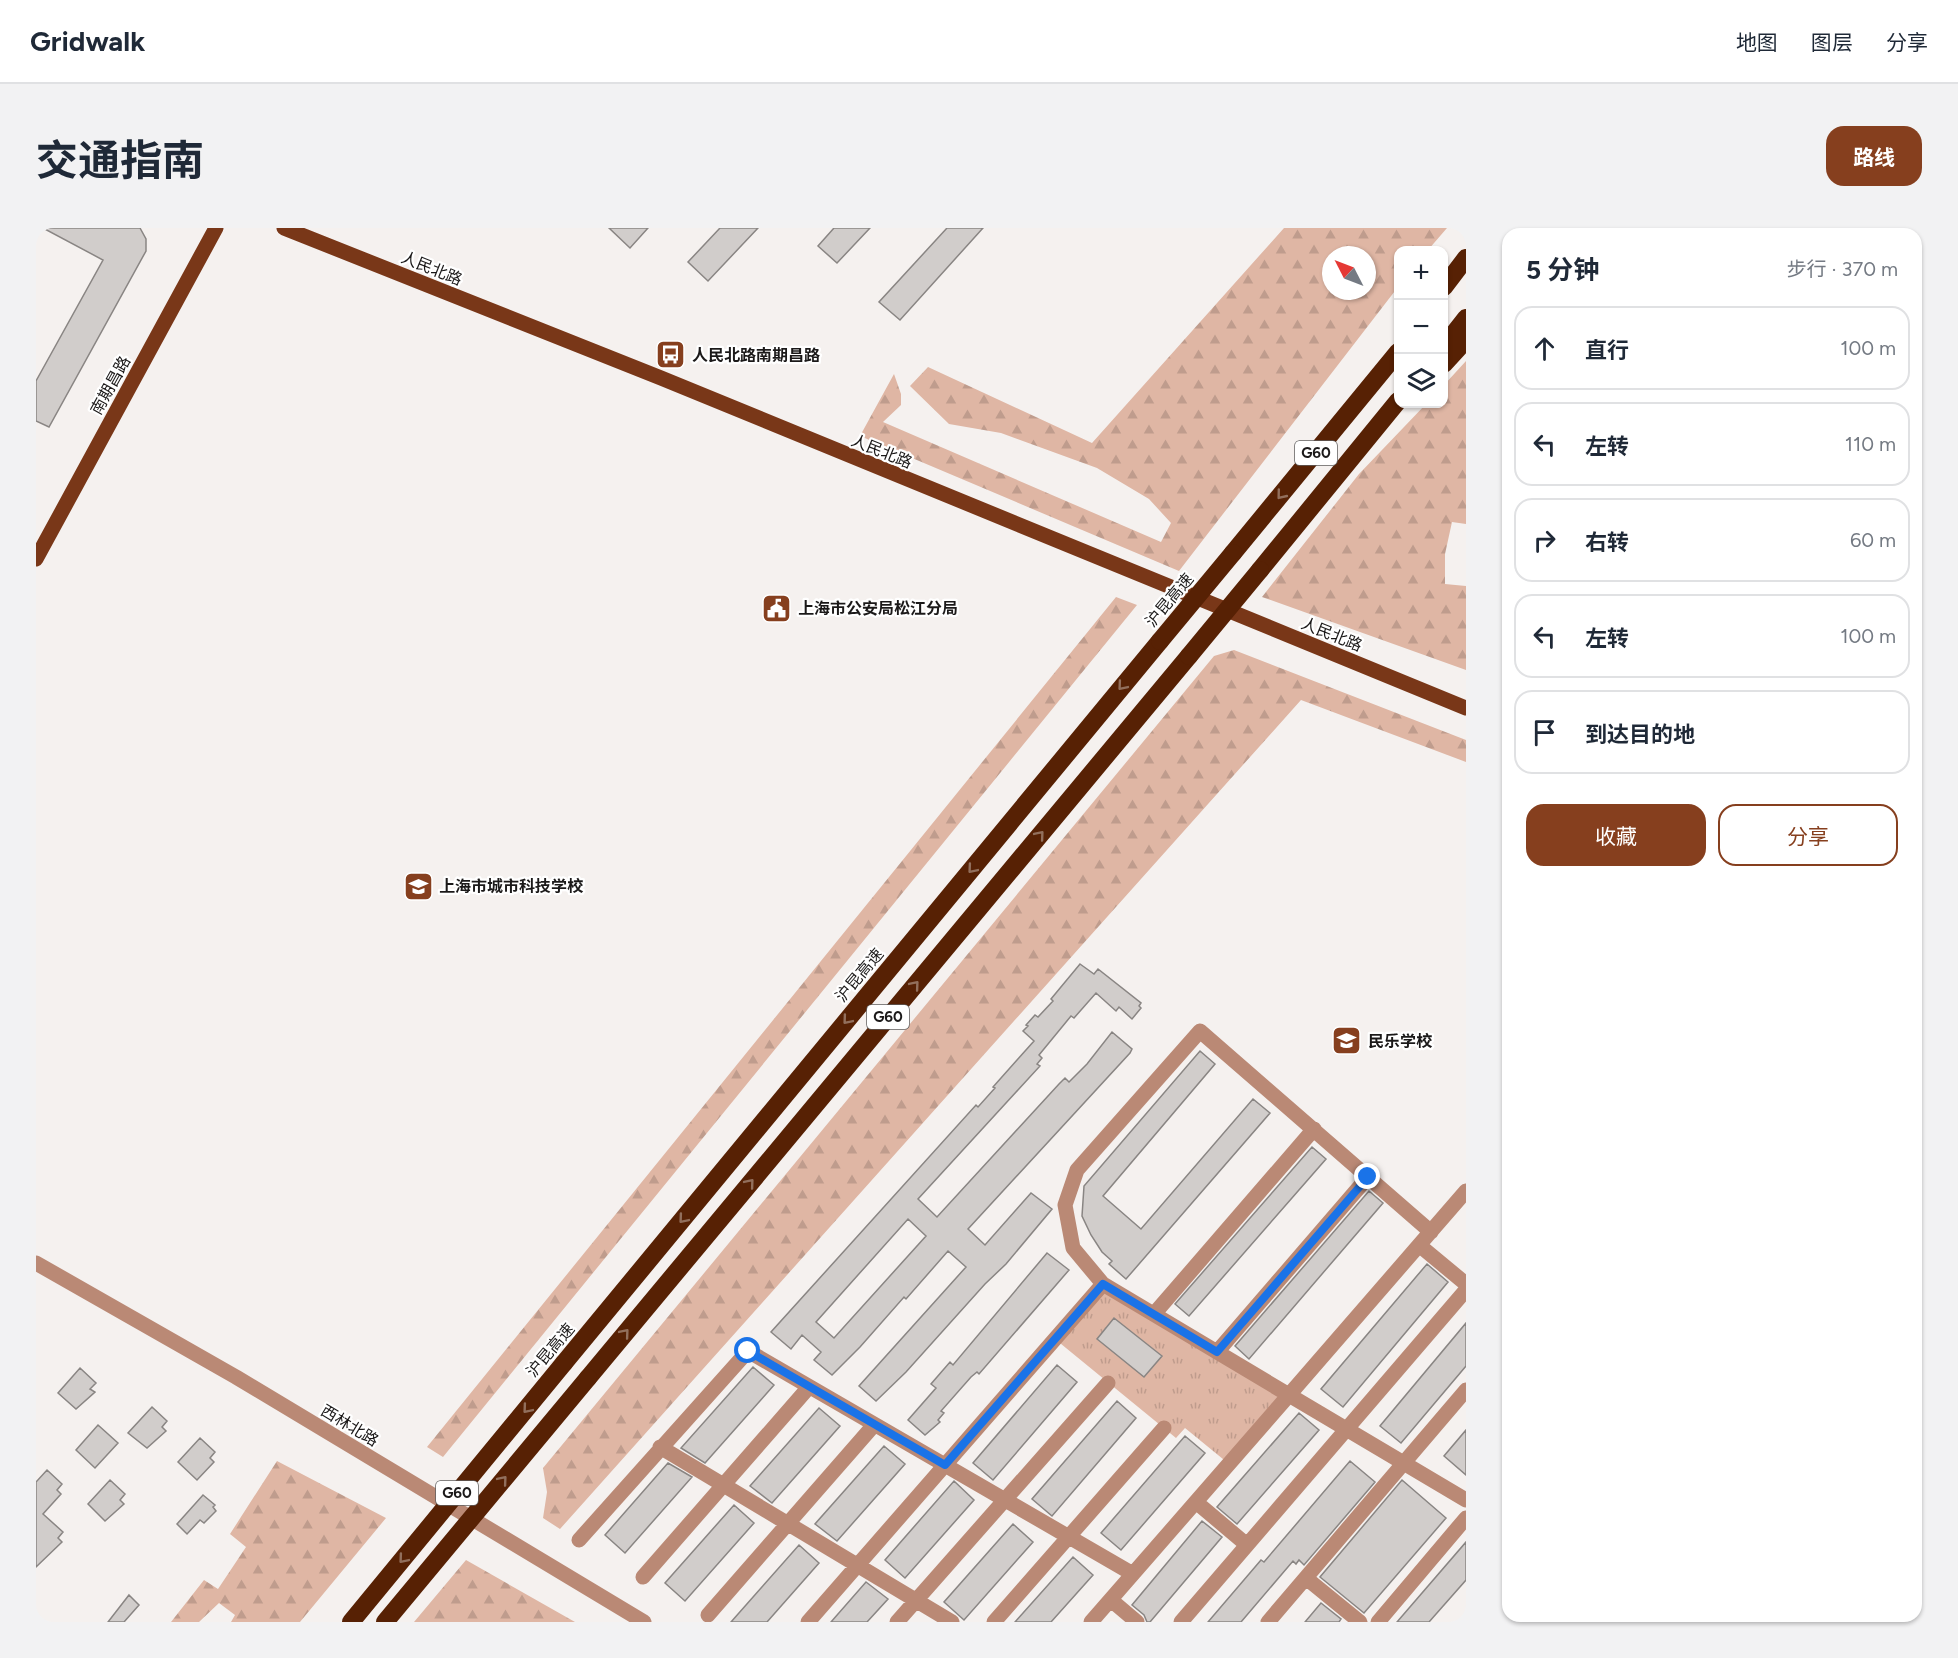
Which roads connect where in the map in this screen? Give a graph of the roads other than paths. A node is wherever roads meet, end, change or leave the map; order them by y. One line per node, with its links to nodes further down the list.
1 (216, 228): 17 (main road, 南期昌路)
2 (284, 228): 18 (main road, 人民北路)
3 (1466, 258): 5 (highway)
4 (1466, 271): 6 (highway)
5 (1448, 281)
6 (1448, 292)
7 (1466, 318): 8 (highway)
8 (1448, 340)
9 (1466, 340): 12 (highway)
10 (1394, 351): 15 (highway)
11 (1396, 354): 15 (highway, 沪昆高速 / G60)
12 (1448, 358)
13 (1394, 406): 16 (highway, G60)
14 (1400, 408): 16 (highway)
15 (1335, 429): 56 (highway, 沪昆高速 / G60, one-way to 56, bridge)
16 (1359, 450): 57 (highway, G60, one-way to 16, bridge)
17 (36, 559)
18 (1466, 708)
19 (1314, 1130): 20 (street); 25 (street); 28 (street)
20 (1368, 1177): 22 (street); 29 (street)
21 (1466, 1191): 22 (street)
22 (1431, 1232): 23 (street)
23 (1419, 1245): 26 (street); 33 (street)
24 (36, 1263): 58 (street, 西林北路)
25 (1103, 1284): 28 (street); 39 (street)
26 (1466, 1284)
27 (1466, 1290): 36 (street)
28 (1154, 1314): 29 (street)
29 (1217, 1352): 33 (street)
30 (1108, 1383): 41 (street)
31 (809, 1387): 34 (street); 37 (street); 40 (street)
32 (1466, 1390): 38 (street)
33 (1289, 1395): 36 (street); 43 (street)
34 (874, 1425): 39 (street); 45 (street)
35 (1164, 1428): 46 (street)
36 (1347, 1429): 38 (street); 48 (street)
37 (660, 1448): 40 (street); 47 (street)
38 (1404, 1463): 42 (street); 52 (street)
39 (945, 1465): 41 (street); 49 (street)
40 (723, 1485): 45 (street); 51 (street)
41 (1005, 1500): 46 (street); 54 (street)
42 (1466, 1500)
43 (1196, 1502): 48 (street); 50 (street)
44 (1466, 1518): 68 (street)
45 (788, 1524): 49 (street); 55 (street)
46 (1069, 1537): 50 (street); 62 (street)
47 (579, 1540)
48 (1247, 1545): 65 (street)
49 (858, 1566): 54 (street); 59 (street)
50 (1134, 1574): 53 (street)
51 (643, 1577)
52 (1306, 1578): 66 (street); 67 (street)
53 (1111, 1600): 63 (street); 64 (street)
54 (916, 1601): 60 (street); 61 (street)
55 (708, 1615)
56 (351, 1622)
57 (385, 1622)
58 (644, 1622)
59 (808, 1622)
60 (897, 1622)
61 (952, 1622)
62 (994, 1622)
63 (1091, 1622)
64 (1137, 1622)
65 (1181, 1622)
66 (1268, 1622)
67 (1359, 1622)
68 (1378, 1622)

